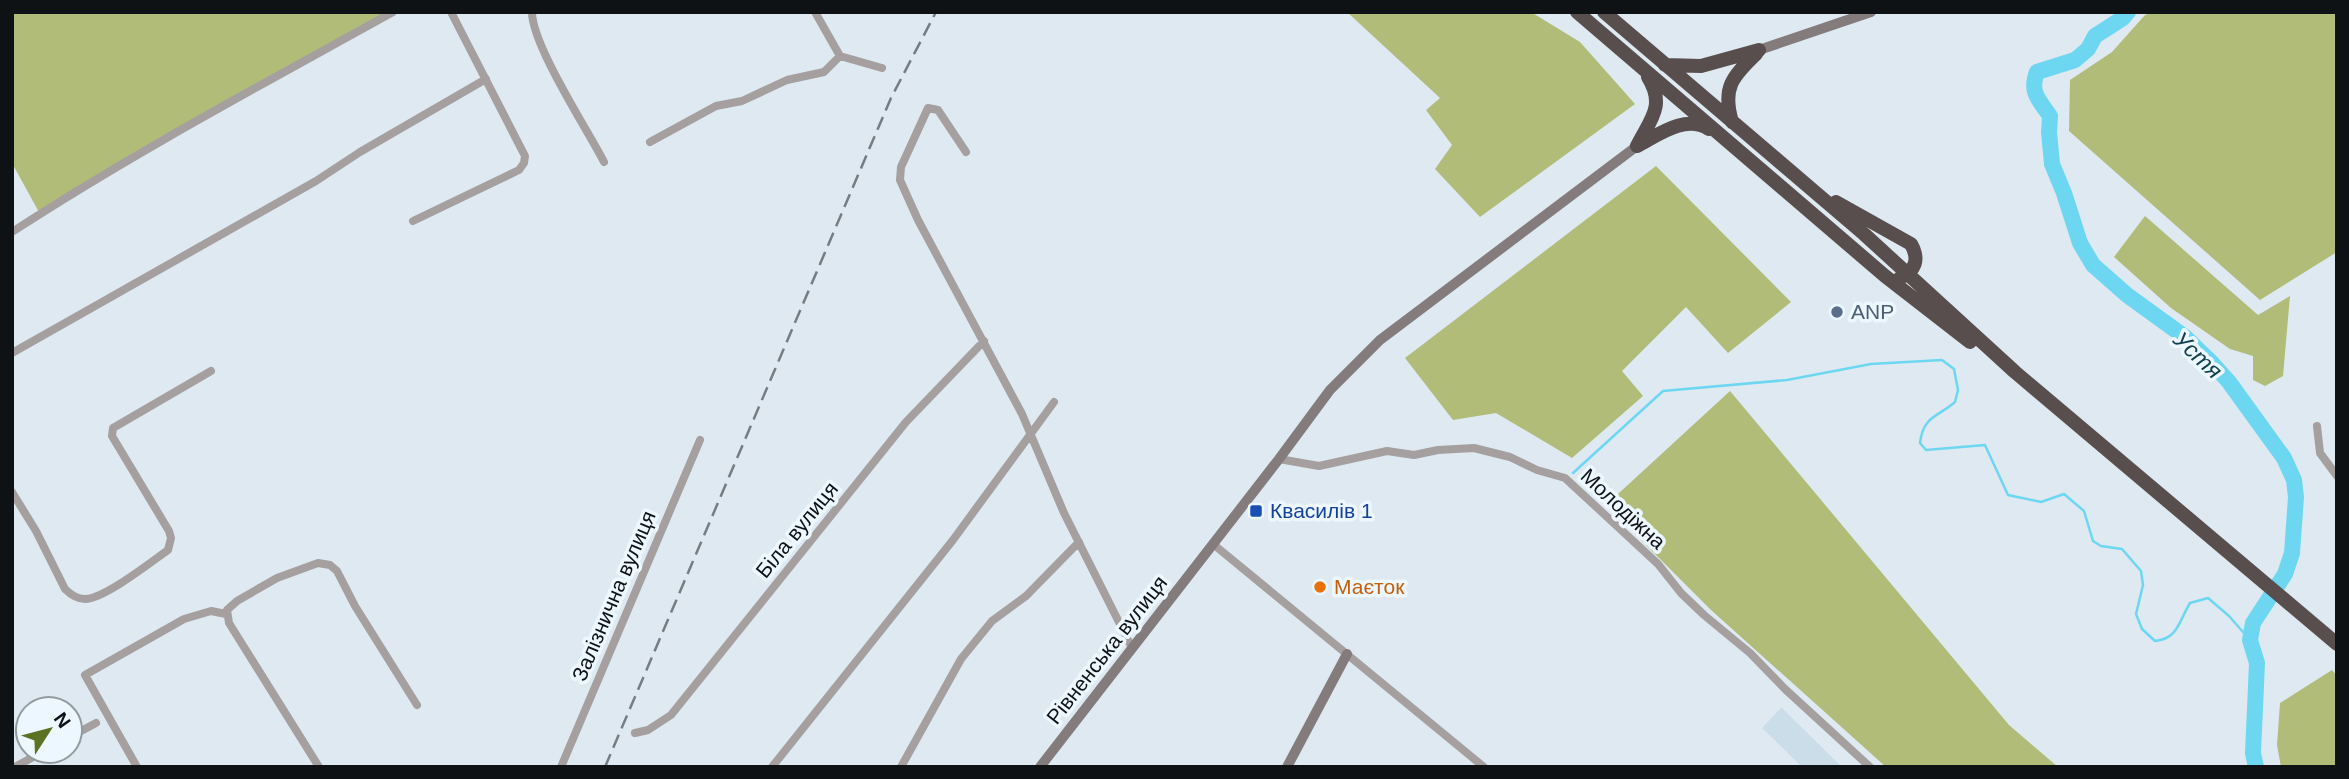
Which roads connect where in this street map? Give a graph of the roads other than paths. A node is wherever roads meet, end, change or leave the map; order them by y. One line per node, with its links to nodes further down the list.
1 (393, 12): 22 (street)
2 (451, 12): 13 (street)
3 (533, 12): 19 (street)
4 (815, 12): 9 (street)
5 (1577, 12): 11 (highway)
6 (1604, 12): 10 (highway)
7 (1871, 12): 8 (main road)
8 (1759, 50): 10 (highway); 14 (highway)
9 (840, 56): 12 (street); 15 (street)
10 (1665, 65): 14 (highway)
11 (1641, 67): 16 (highway); 17 (highway)
12 (882, 68)
13 (486, 79): 21 (street); 26 (street)
14 (1732, 122): 20 (highway)
15 (650, 142)
16 (1732, 143): 17 (highway); 24 (highway)
17 (1637, 146): 33 (main road, Рівненська вулиця)
18 (966, 152): 25 (street)
19 (604, 162)
20 (1814, 191): 23 (highway); 23 (highway)
21 (412, 221)
22 (12, 232)
23 (1908, 275): 24 (highway); 28 (highway)
24 (1892, 282): 28 (highway)
25 (984, 341): 31 (street); 45 (street, Біла вулиця)
26 (12, 353)
27 (211, 371): 35 (street)
28 (2015, 372): 39 (highway)
29 (1054, 402): 31 (street)
30 (2316, 426): 34 (street)
31 (1031, 433): 36 (street); 49 (street)
32 (700, 440): 48 (street, Залізнична вулиця)
33 (1279, 459): 37 (main road, Рівненська вулиця); 54 (street, Молодіжна)
34 (2337, 476)
35 (12, 492)
36 (1079, 542): 40 (street); 50 (street)
37 (1213, 544): 40 (main road, Рівненська вулиця); 41 (street)
38 (226, 614): 42 (street); 46 (street); 47 (street)
39 (2336, 640)
40 (1132, 648): 51 (main road, Рівненська вулиця)
41 (1347, 654): 52 (main road); 53 (street)
42 (417, 705)
43 (96, 723): 44 (street)
44 (84, 729)
45 (635, 733)
46 (137, 767)
47 (319, 767)
48 (561, 767)
49 (772, 767)
50 (901, 767)
51 (1040, 767)
52 (1286, 767)
53 (1485, 767)
54 (1870, 767)

